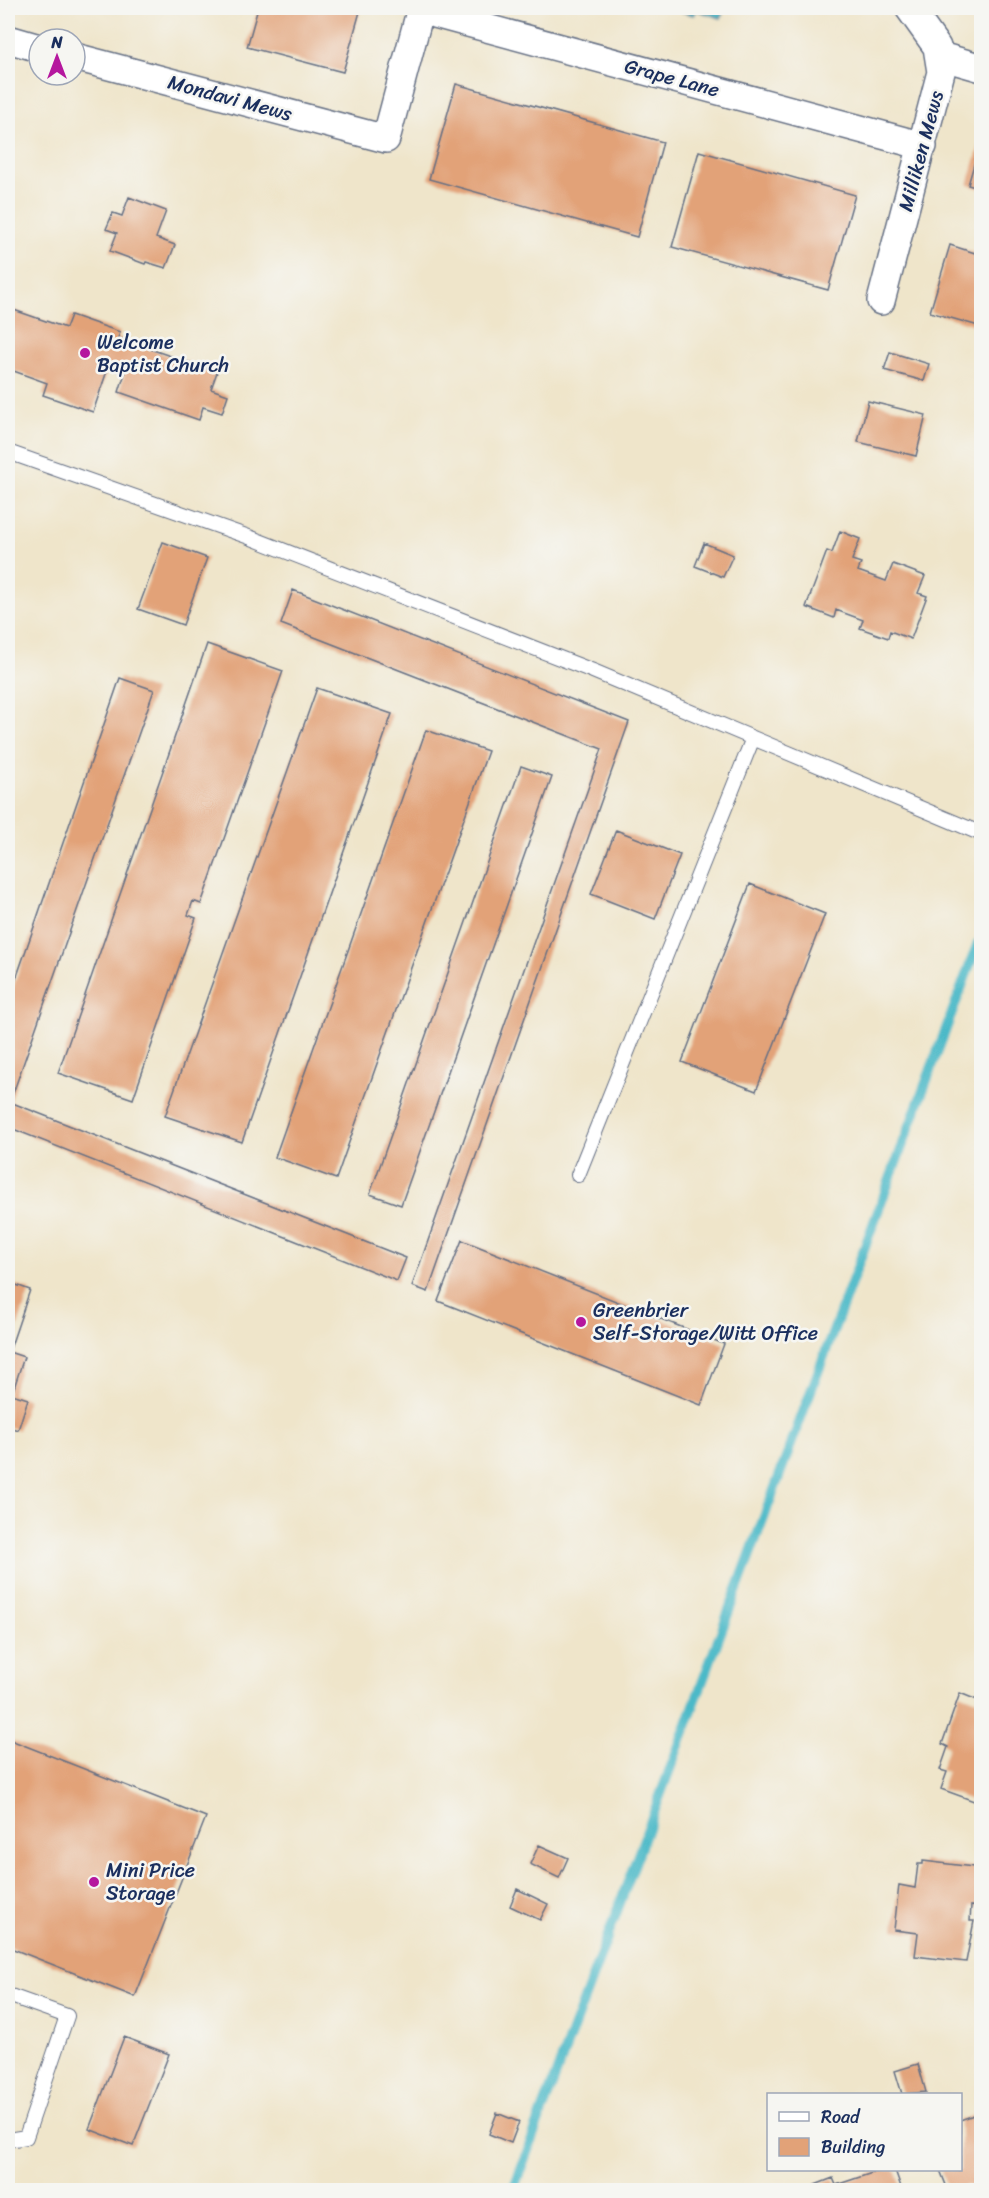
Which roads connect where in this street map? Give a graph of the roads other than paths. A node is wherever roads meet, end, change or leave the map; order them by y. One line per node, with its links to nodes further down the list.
1 (909, 8): 5 (street)
2 (421, 9): 6 (street, Mondavi Mews); 8 (street, Grape Lane)
3 (8, 39): 4 (street)
4 (27, 45)
5 (940, 56): 7 (street); 8 (street, Milliken Mews)
6 (87, 60)
7 (981, 68)
8 (923, 146): 9 (street, Milliken Mews)
9 (880, 301)
10 (8, 452): 11 (lane)
11 (753, 738): 12 (lane); 13 (lane)
12 (981, 834)
13 (578, 1175)
14 (8, 1995): 15 (lane)
15 (8, 2140)

